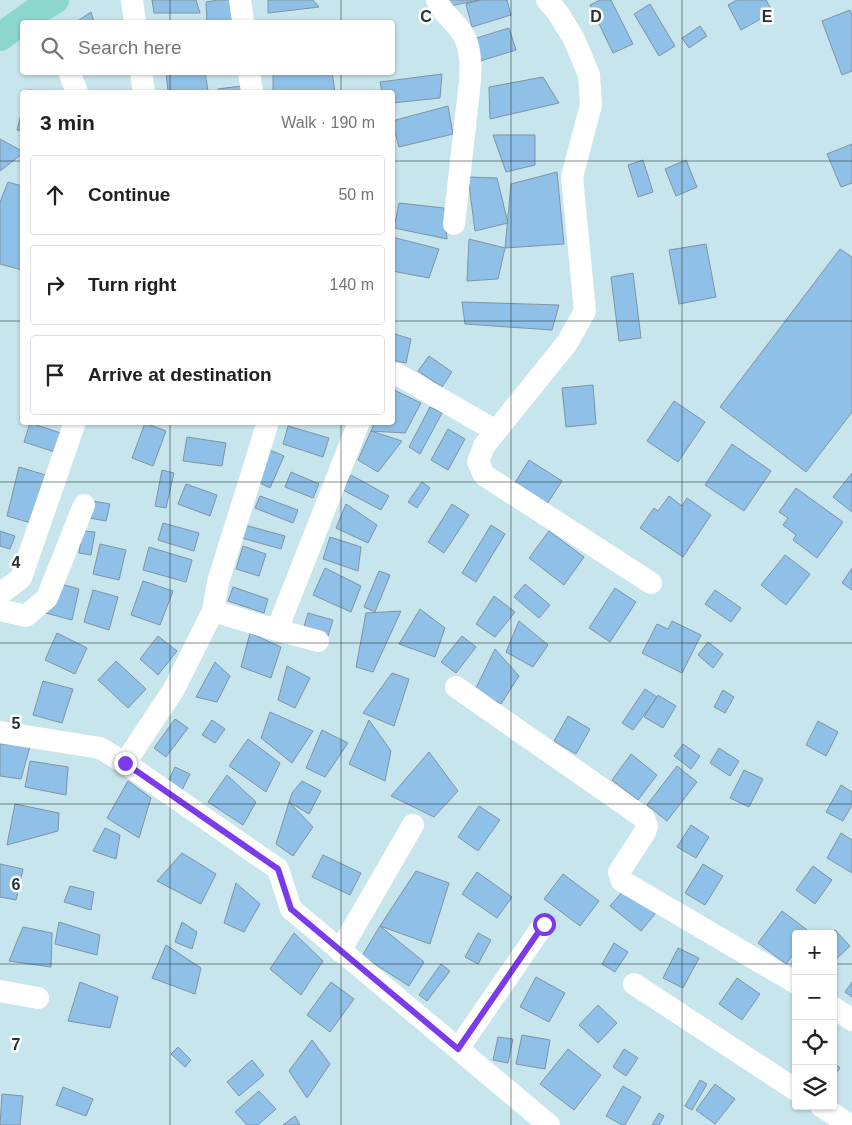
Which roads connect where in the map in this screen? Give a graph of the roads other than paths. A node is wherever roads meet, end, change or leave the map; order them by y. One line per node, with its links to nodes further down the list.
1 (132, 0): 7 (street)
2 (240, 0): 8 (street)
3 (437, 0): 17 (street)
4 (547, 0): 22 (street)
5 (46, 11): 6 (main road)
6 (30, 20)
7 (135, 20)
8 (243, 20)
9 (20, 26): 10 (main road)
10 (0, 37)
11 (71, 75): 14 (street)
12 (141, 75): 15 (street)
13 (249, 75): 16 (street)
14 (76, 90)
15 (144, 90)
16 (252, 90)
17 (454, 224)
18 (395, 374): 22 (street)
19 (74, 425): 25 (street)
20 (267, 425): 27 (street)
21 (358, 425): 28 (street)
22 (496, 431): 24 (street)
23 (84, 505): 26 (street)
24 (651, 584)
25 (0, 591)
26 (0, 610)
27 (213, 611): 28 (street); 32 (street)
28 (277, 630): 29 (street)
29 (318, 641)
30 (456, 687): 36 (street)
31 (0, 732): 32 (street)
32 (125, 763): 35 (street)
33 (413, 825): 35 (street)
34 (544, 924): 42 (street)
35 (340, 950): 42 (street)
36 (792, 981)
37 (634, 984): 43 (street)
38 (0, 991): 39 (street)
39 (38, 998)
40 (837, 1011): 41 (street)
41 (852, 1020)
42 (458, 1049): 46 (street)
43 (792, 1087)
44 (828, 1110): 45 (street)
45 (848, 1122)
46 (549, 1125)

